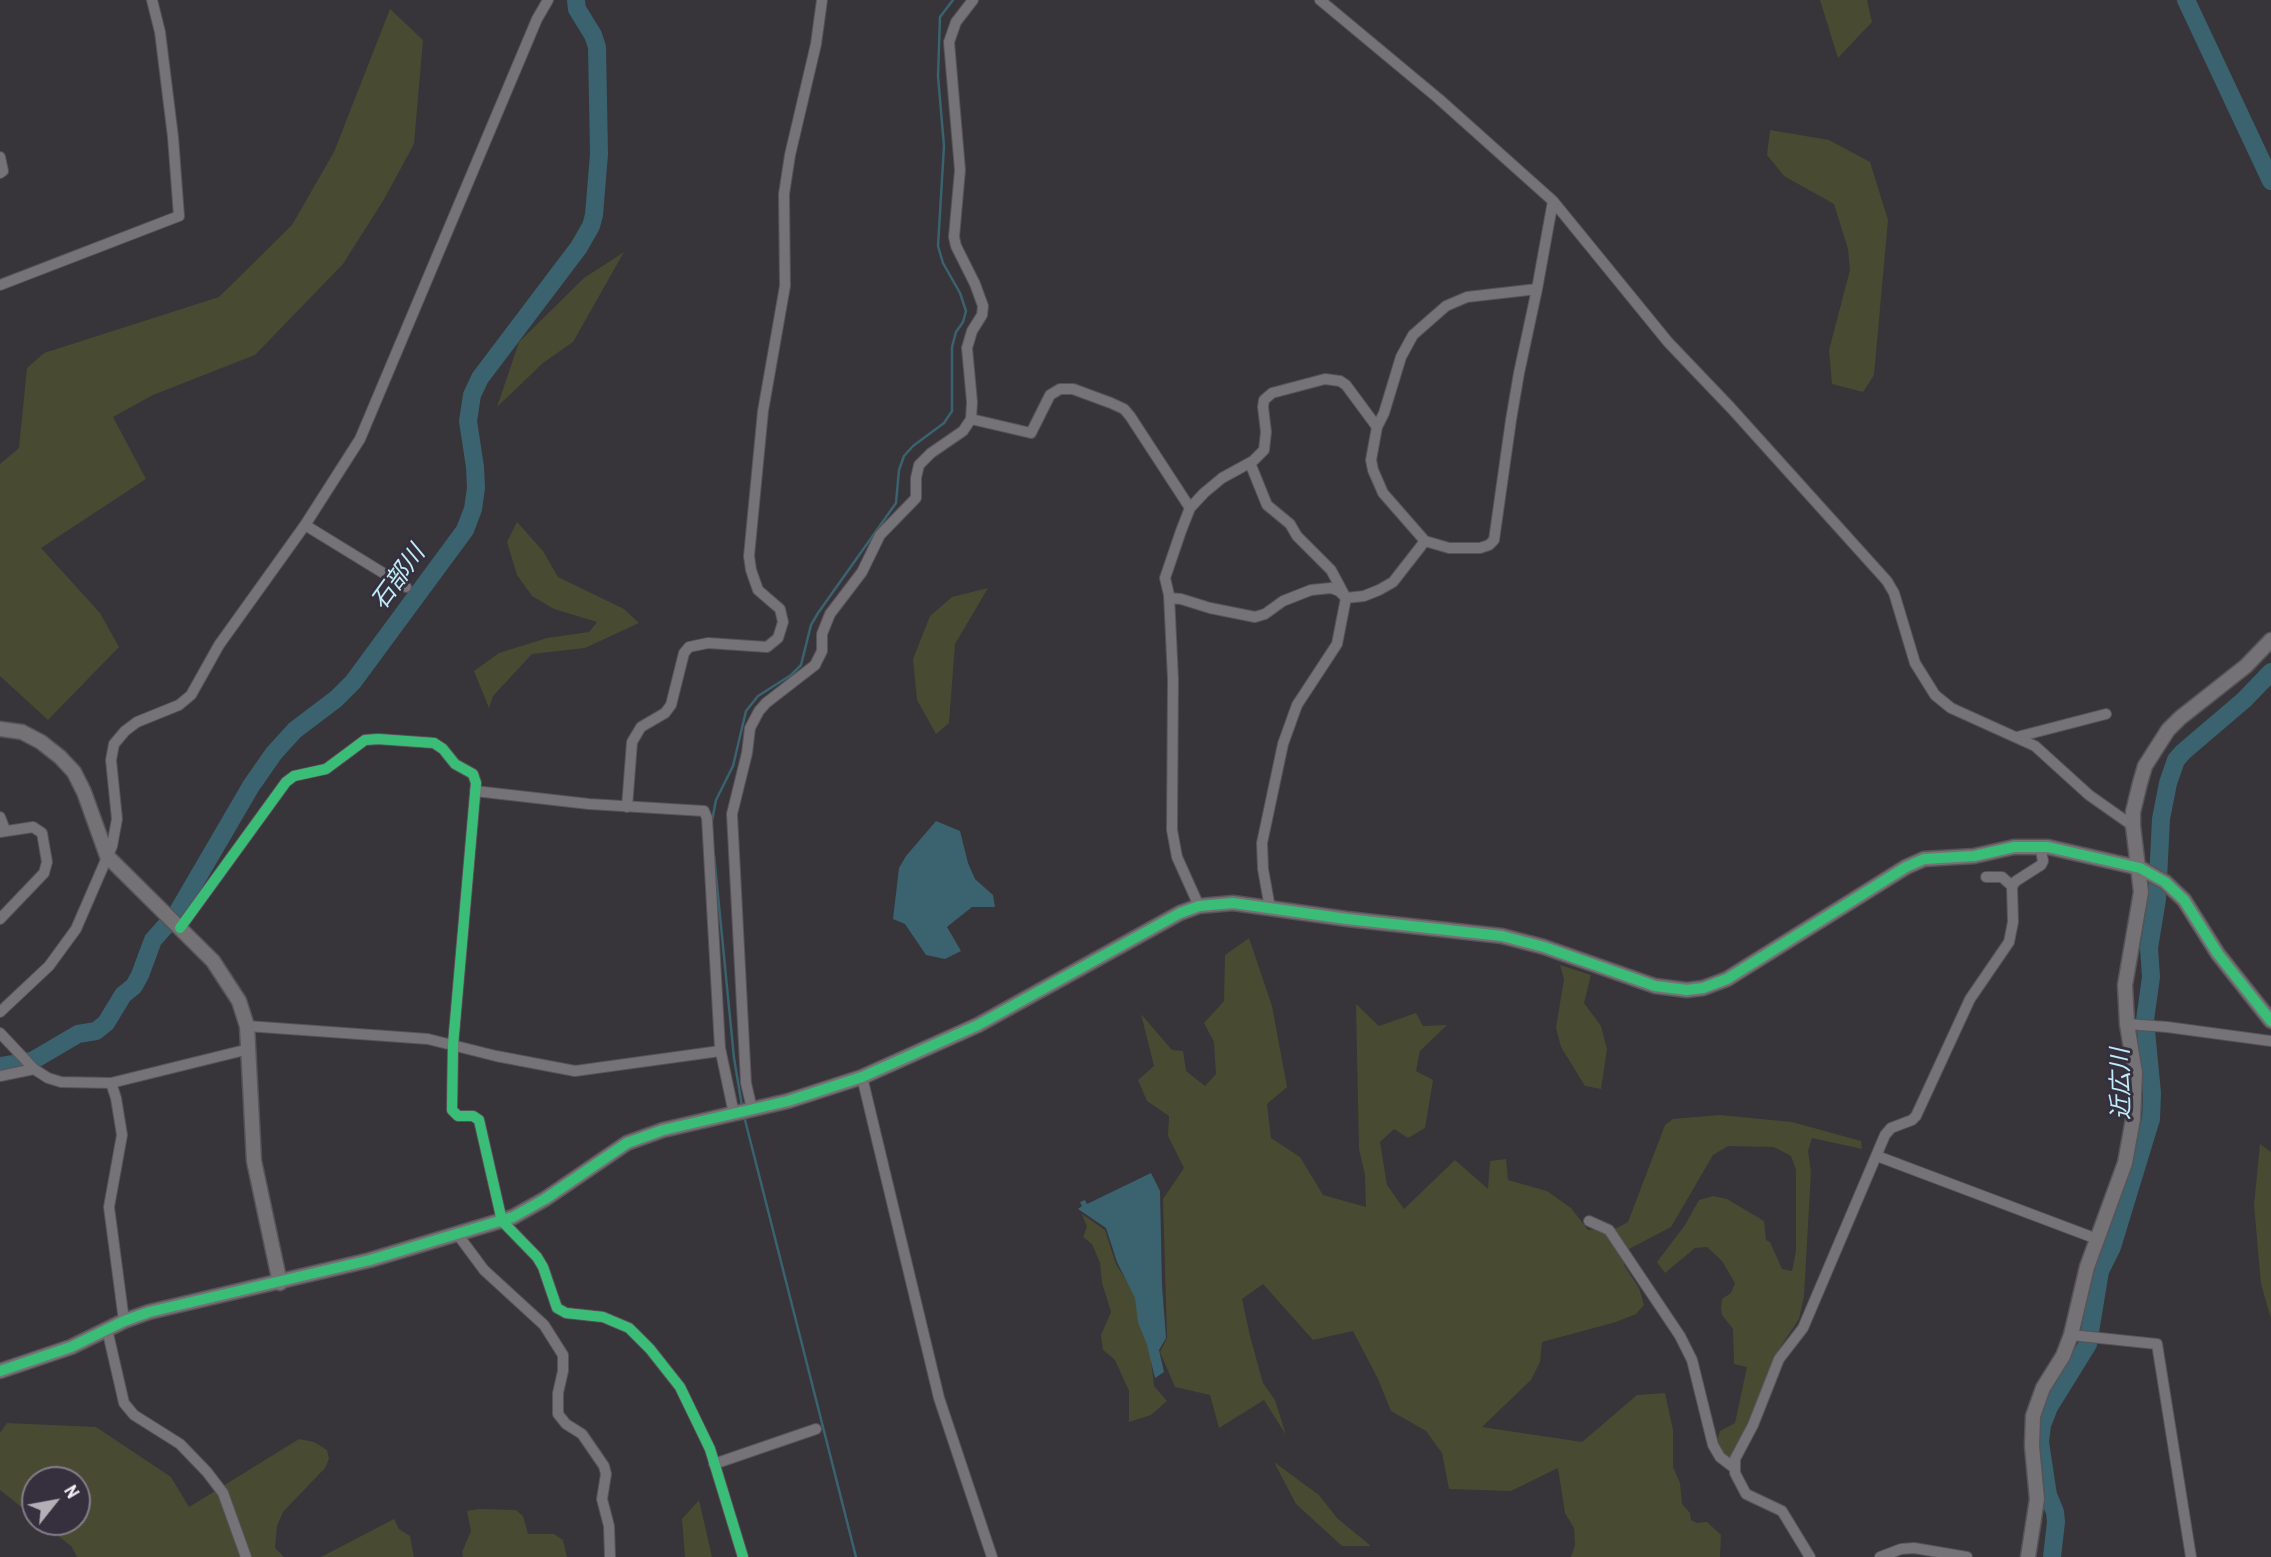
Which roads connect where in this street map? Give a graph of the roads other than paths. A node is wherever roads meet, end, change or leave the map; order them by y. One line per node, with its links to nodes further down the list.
1 (152, 0): 9 (street)
2 (548, 0): 15 (street)
3 (822, 0): 25 (street)
4 (973, 0): 11 (street)
5 (1320, 0): 8 (street)
6 (0, 157): 7 (street)
7 (0, 173)
8 (1553, 201): 10 (street); 23 (street)
9 (0, 285)
10 (1536, 289): 12 (street); 16 (street)
11 (971, 419): 14 (street); 51 (street)
12 (1377, 427): 13 (street); 16 (street)
13 (1250, 463): 14 (street); 19 (street)
14 (1190, 508): 18 (street)
15 (305, 525): 17 (street); 30 (street)
16 (1425, 541): 19 (street)
17 (405, 587)
18 (1169, 598): 19 (street); 34 (street)
19 (1346, 598): 35 (street)
20 (2271, 640): 27 (street)
21 (2106, 715): 23 (street)
22 (0, 729): 30 (street)
23 (2017, 737): 27 (street)
24 (475, 791): 25 (street); 37 (street); 44 (street)
25 (627, 807): 46 (street)
26 (0, 817): 28 (street)
27 (2133, 826): 31 (street)
28 (3, 831): 36 (street)
29 (2040, 846): 31 (street); 33 (street); 35 (street)
30 (107, 856): 37 (street); 38 (street)
31 (2140, 868): 39 (street); 40 (street)
32 (1986, 877): 33 (street)
33 (2012, 886): 53 (street)
34 (1199, 906): 35 (street); 49 (street)
35 (1270, 908)
36 (0, 919)
37 (180, 928): 41 (street)
38 (0, 1012)
39 (2271, 1021)
40 (2132, 1024): 43 (street); 57 (street)
41 (247, 1026): 44 (street); 45 (street)
42 (0, 1033): 47 (street)
43 (2271, 1041)
44 (453, 1045): 46 (street); 54 (street)
45 (249, 1049): 50 (street); 58 (street)
46 (720, 1051): 52 (street)
47 (29, 1064): 48 (street); 50 (street)
48 (0, 1076)
49 (862, 1077): 51 (street); 69 (street)
50 (111, 1083): 59 (street)
51 (752, 1109): 52 (street)
52 (734, 1114): 54 (street)
53 (1877, 1156): 57 (street); 65 (street)
54 (502, 1221): 56 (street); 64 (street)
55 (1589, 1221): 65 (street)
56 (457, 1235): 58 (street); 67 (street)
57 (2097, 1239): 61 (street)
58 (280, 1283): 59 (street)
59 (124, 1321): 60 (street)
60 (107, 1329): 62 (street); 66 (street)
61 (2075, 1335): 73 (street); 74 (street)
62 (0, 1371)
63 (816, 1429): 64 (street)
64 (714, 1464): 68 (street)
65 (1733, 1467): 70 (street)
66 (246, 1557)
67 (610, 1557)
68 (743, 1557)
69 (992, 1557)
70 (1810, 1557)
71 (1880, 1557): 72 (street)
72 (1967, 1557)
73 (2028, 1557)
74 (2191, 1557)

